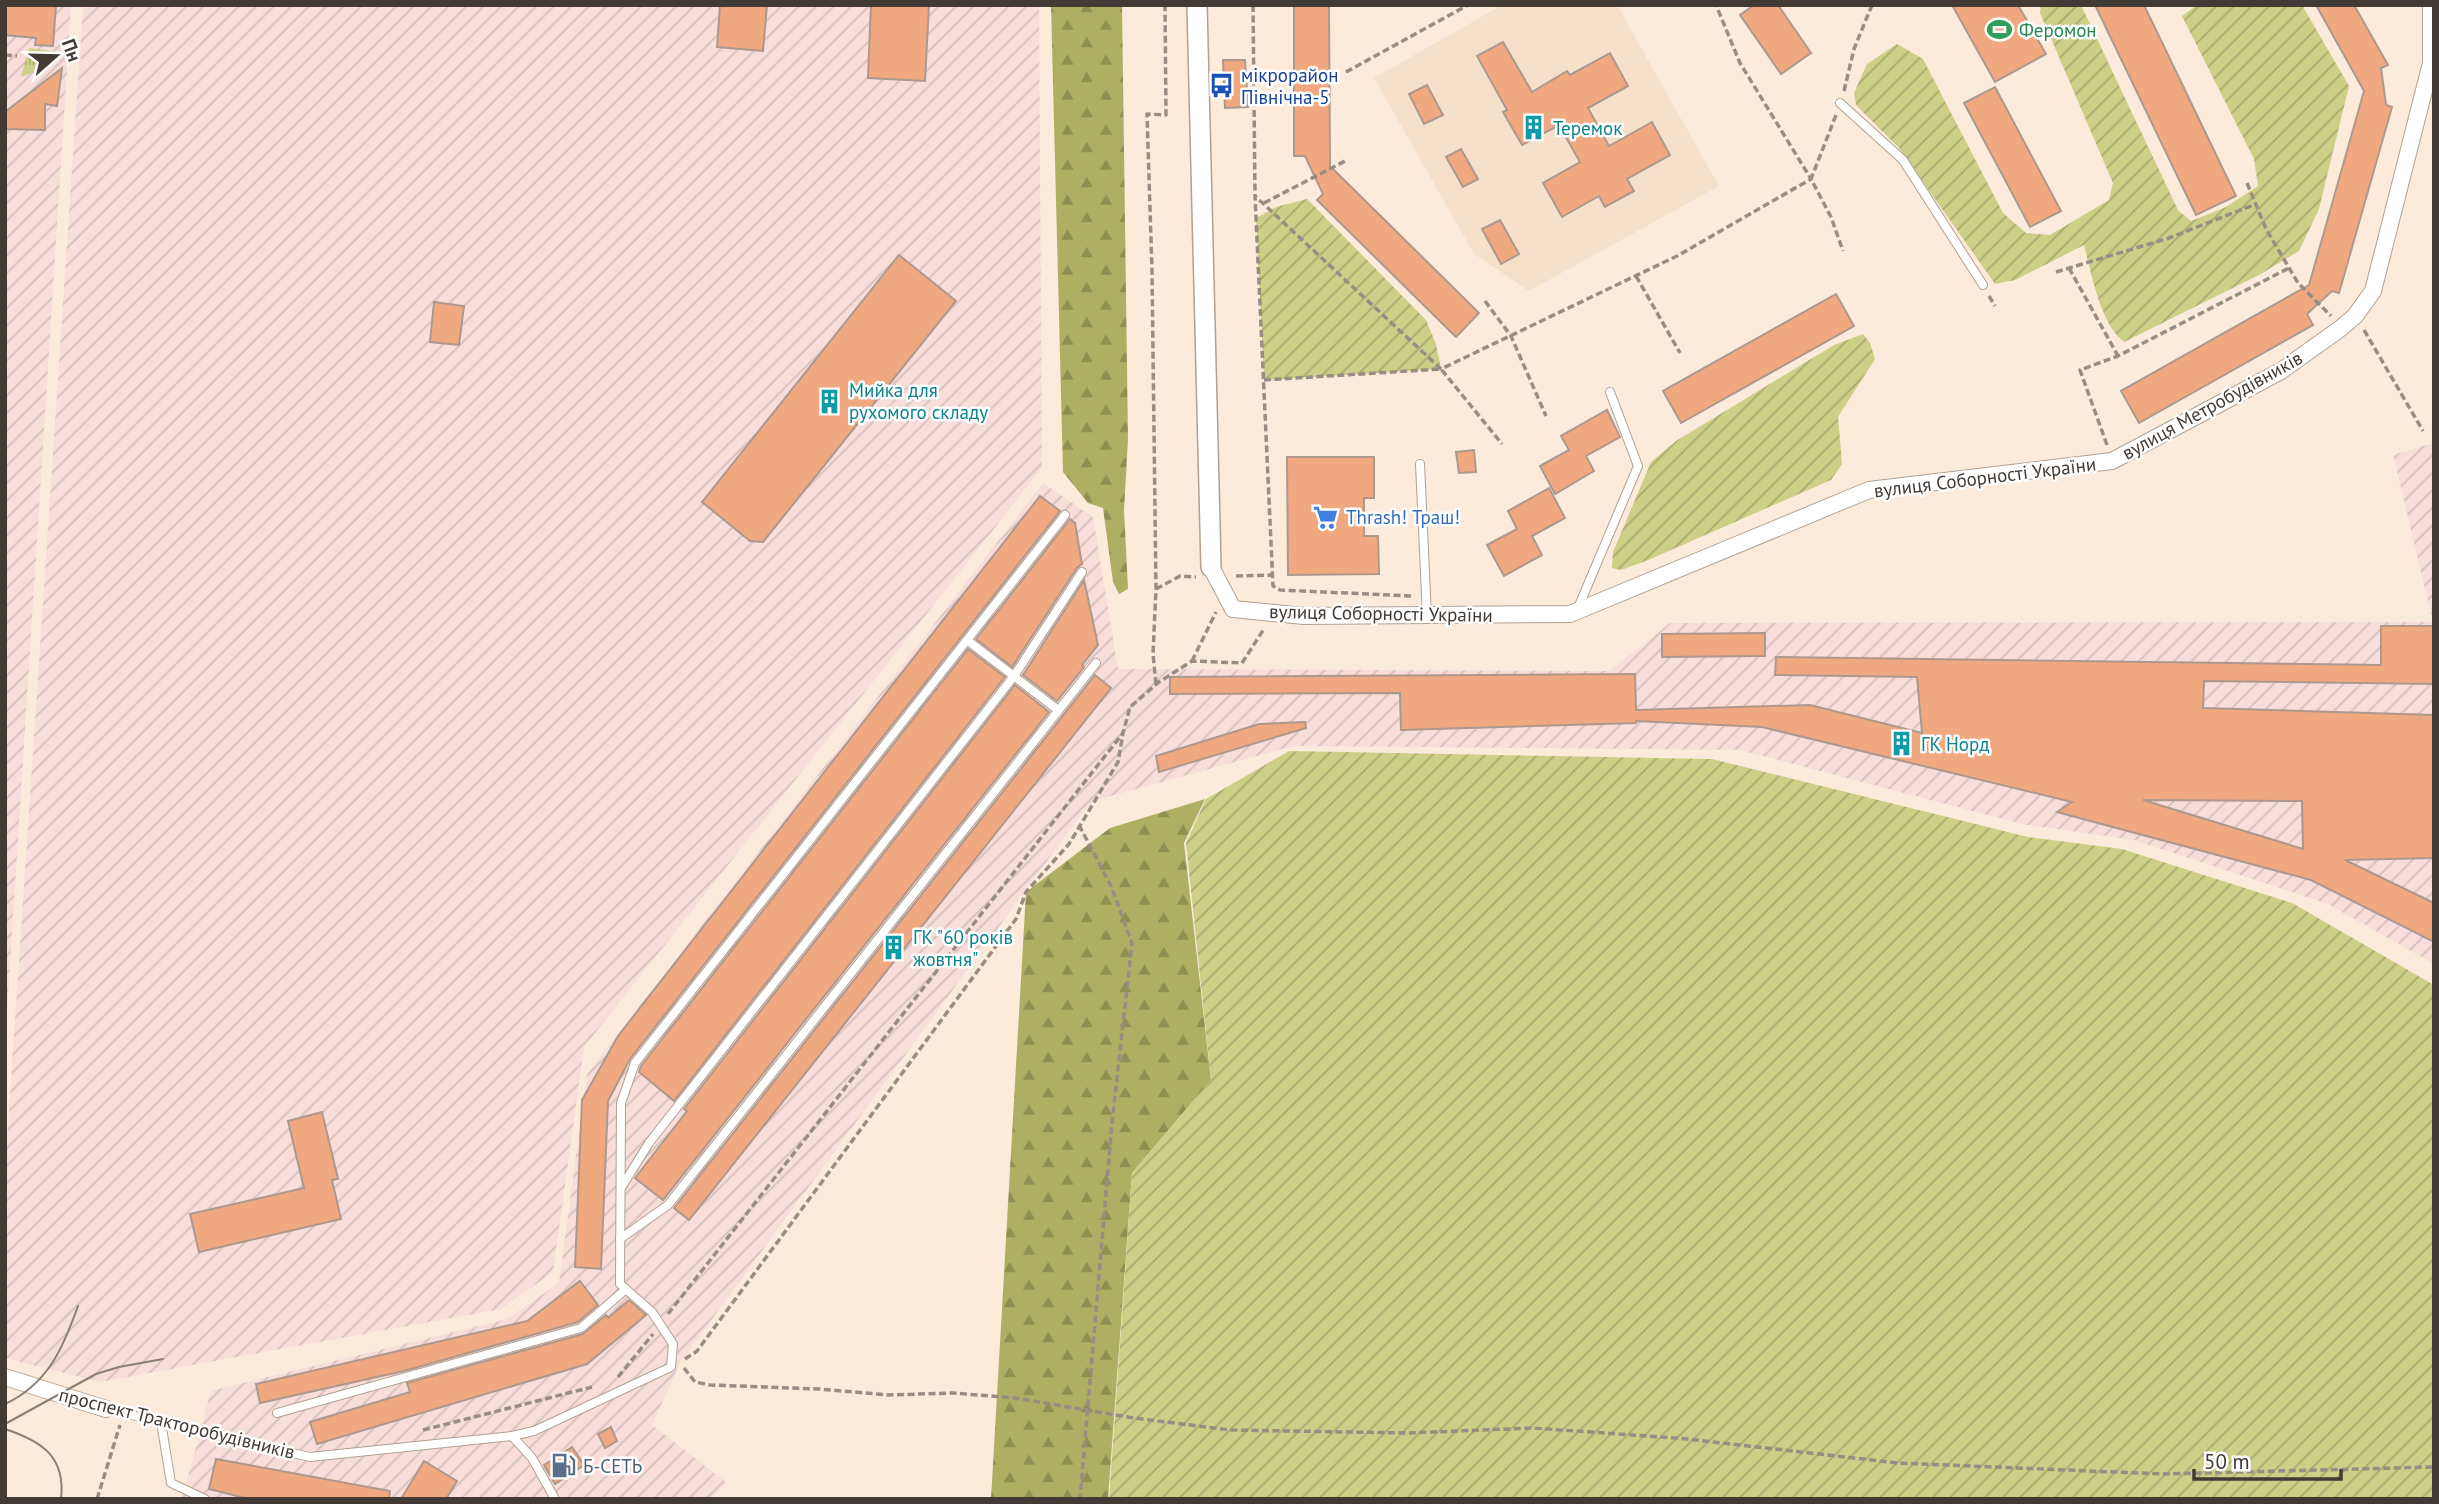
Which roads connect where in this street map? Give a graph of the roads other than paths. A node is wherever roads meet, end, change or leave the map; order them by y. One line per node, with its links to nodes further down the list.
1 (1198, 5): 9 (street, вулиця Соборності України)
2 (2431, 5): 6 (street, вулиця Метробудівників)
3 (1840, 103): 4 (lane)
4 (1983, 285)
5 (1610, 392): 11 (lane)
6 (2110, 453): 11 (street, вулиця Соборності України)
7 (1420, 464): 12 (lane)
8 (1065, 515): 13 (lane)
9 (1210, 566): 12 (street, вулиця Соборності України)
10 (1082, 572): 15 (lane)
11 (1577, 611): 12 (street, вулиця Соборності України)
12 (1427, 616)
13 (967, 640): 15 (lane); 17 (lane)
14 (1096, 663): 16 (lane)
15 (1014, 676): 16 (lane); 17 (lane)
16 (1058, 709): 18 (lane)
17 (621, 1189): 18 (lane)
18 (620, 1239): 19 (lane)
19 (626, 1289): 22 (lane); 24 (lane, проспект Тракторобудівників)
20 (5, 1377): 21 (street, проспект Тракторобудівників)
21 (106, 1409): 23 (lane, проспект Тракторобудівників)
22 (277, 1413)
23 (161, 1422): 24 (lane, проспект Тракторобудівників); 25 (lane)
24 (512, 1436): 26 (lane)
25 (205, 1499)
26 (555, 1499)

